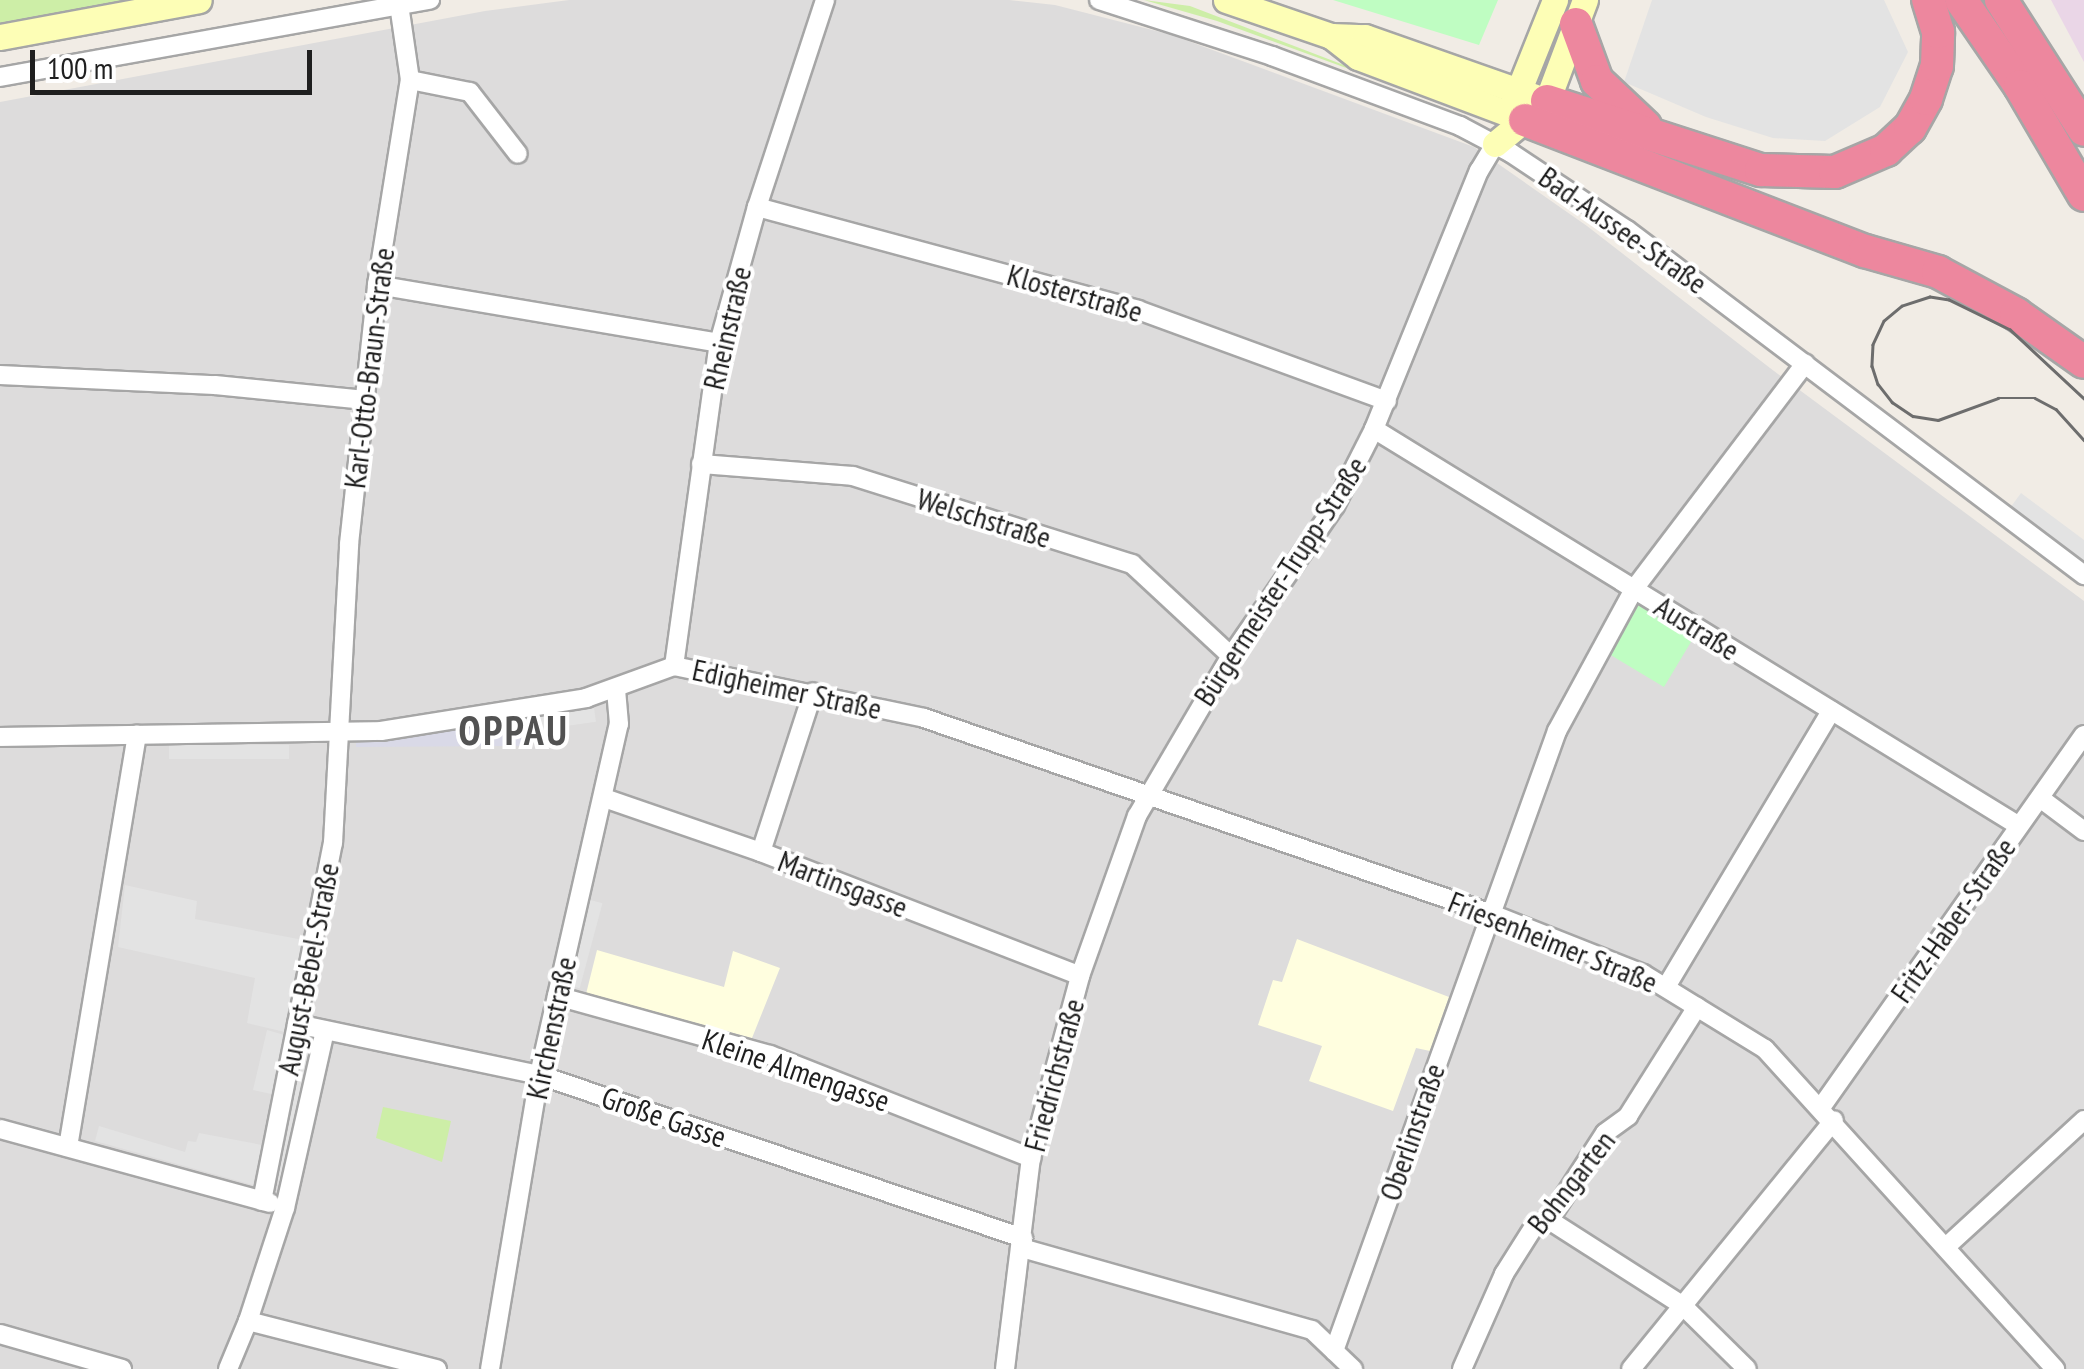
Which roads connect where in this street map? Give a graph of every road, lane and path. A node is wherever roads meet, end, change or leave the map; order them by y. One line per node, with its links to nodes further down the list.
1 (199, 0): 12 (street)
2 (430, 0): 10 (street)
3 (825, 0): 22 (street, Rheinstraße)
4 (1099, 0): 19 (street, Bad-Aussee-Straße)
5 (1226, 0): 16 (street)
6 (1928, 0): 18 (highway)
7 (1961, 0): 21 (highway)
8 (2001, 0): 15 (highway)
9 (2028, 0): 15 (highway)
10 (399, 5): 13 (street); 14 (street, Karl-Otto-Braun-Straße)
11 (1572, 8): 16 (street); 18 (highway)
12 (0, 37)
13 (0, 77)
14 (410, 80): 20 (street); 23 (street, Karl-Otto-Braun-Straße)
15 (2065, 95): 17 (highway)
16 (1525, 106): 18 (highway); 19 (street, Bürgermeister-Trupp-Straße); 25 (highway)
17 (2084, 130)
18 (1650, 134)
19 (1495, 144): 26 (street, Bad-Aussee-Straße); 29 (street, Bürgermeister-Trupp-Straße)
20 (518, 154)
21 (2084, 196)
22 (757, 207): 24 (street, Rheinstraße); 29 (street, Klosterstraße)
23 (377, 285): 24 (street); 28 (street, Karl-Otto-Braun-Straße)
24 (719, 343): 31 (street, Rheinstraße)
25 (2084, 362)
26 (1805, 364): 32 (street, Bad-Aussee-Straße); 33 (street, Oberlinstraße)
27 (0, 376): 28 (street)
28 (365, 400): 39 (street, Karl-Otto-Braun-Straße)
29 (1387, 401): 30 (street, Bürgermeister-Trupp-Straße)
30 (1374, 429): 33 (street, Austraße); 34 (street, Bürgermeister-Trupp-Straße)
31 (700, 464): 34 (street, Welschstraße); 35 (street, Rheinstraße)
32 (2084, 575)
33 (1634, 589): 38 (street, Austraße); 49 (street, Oberlinstraße)
34 (1231, 656): 43 (street, Bürgermeister-Trupp-Straße)
35 (674, 666): 36 (street, Edigheimer Straße); 37 (street, Edigheimer Straße)
36 (616, 689): 39 (street, Edigheimer Straße); 44 (street, Kirchenstraße)
37 (813, 692): 43 (street, Edigheimer Straße); 48 (street)
38 (1831, 711): 46 (street, Austraße); 51 (street)
39 (340, 734): 41 (street, Edigheimer Straße); 54 (street, August-Bebel-Straße)
40 (2084, 734): 45 (street, Fritz-Haber-Straße)
41 (137, 735): 42 (street, Edigheimer Straße); 60 (street)
42 (0, 737)
43 (1150, 793): 49 (street, Friesenheimer Straße); 50 (street, Friedrichstraße)
44 (604, 798): 48 (street, Martinsgasse); 52 (street, Kirchenstraße)
45 (2040, 798): 46 (street, Fritz-Haber-Straße); 47 (street)
46 (2019, 826): 57 (street, Fritz-Haber-Straße)
47 (2084, 831)
48 (761, 852): 50 (street, Martinsgasse)
49 (1489, 913): 51 (street, Friesenheimer Straße); 70 (street, Oberlinstraße)
50 (1080, 976): 61 (street, Friedrichstraße)
51 (1666, 987): 53 (street, Friesenheimer Straße)
52 (557, 996): 56 (street, Kirchenstraße); 61 (street, Kleine Almengasse)
53 (1698, 1006): 57 (street, Friesenheimer Straße); 64 (street, Bohngarten)
54 (298, 1024): 55 (street, Große Gasse); 62 (street, August-Bebel-Straße)
55 (325, 1030): 56 (street, Große Gasse); 63 (street, August-Bebel-Straße)
56 (539, 1075): 65 (street, Große Gasse); 74 (street, Kirchenstraße)
57 (1828, 1113): 66 (street, Friesenheimer Straße); 67 (street, Fritz-Haber-Straße)
58 (2084, 1120): 66 (street)
59 (0, 1129): 60 (street)
60 (68, 1147): 62 (street)
61 (1031, 1158): 65 (street, Friedrichstraße)
62 (262, 1201): 63 (street)
63 (284, 1208): 68 (street, August-Bebel-Straße)
64 (1549, 1220): 67 (street); 77 (street, Bohngarten)
65 (1022, 1243): 70 (street, Große Gasse); 75 (street, Friedrichstraße)
66 (1947, 1246): 80 (street, Friesenheimer Straße)
67 (1682, 1305): 78 (street, Fritz-Haber-Straße); 79 (street)
68 (248, 1322): 72 (street, August-Bebel-Straße); 73 (street)
69 (0, 1334): 71 (street)
70 (1334, 1351): 76 (street, Große Gasse)
71 (122, 1369)
72 (228, 1369)
73 (437, 1369)
74 (490, 1369)
75 (1006, 1369)
76 (1353, 1369)
77 (1462, 1369)
78 (1631, 1369)
79 (1747, 1369)
80 (2055, 1369)

